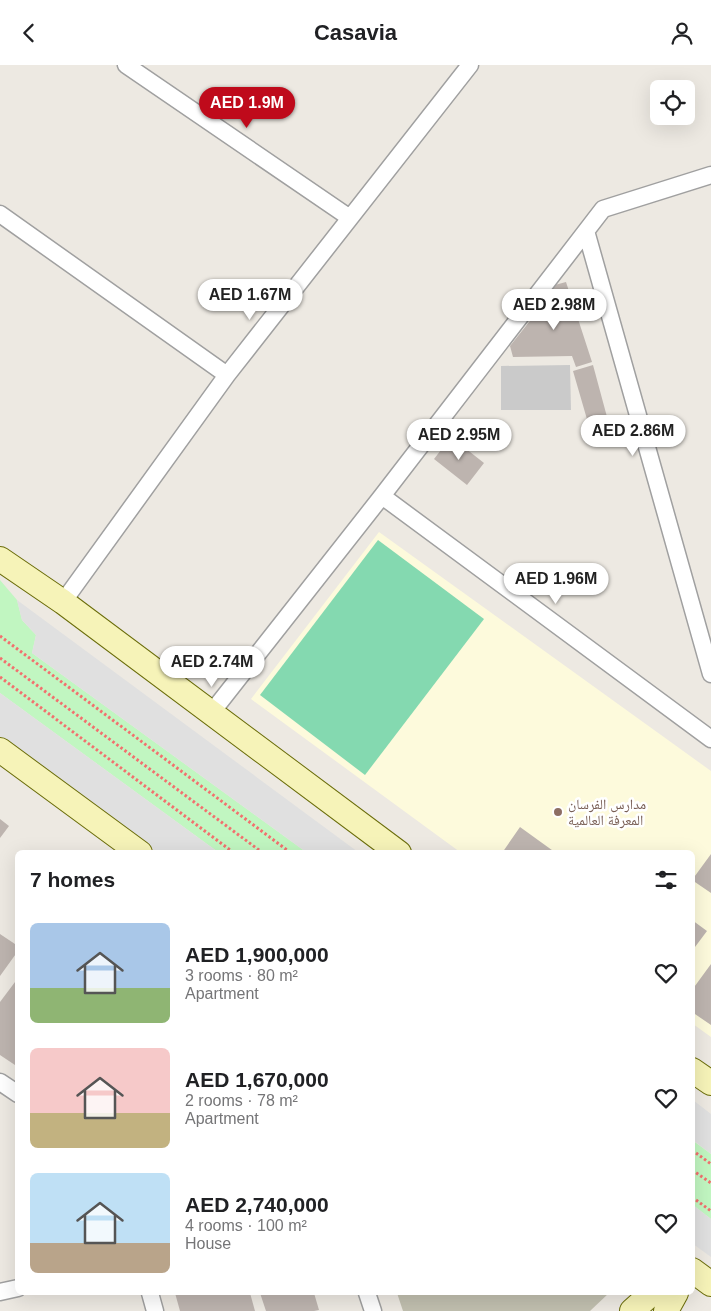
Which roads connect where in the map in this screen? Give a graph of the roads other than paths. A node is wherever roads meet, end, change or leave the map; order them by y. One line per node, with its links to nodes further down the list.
1 (126, 65): 5 (street)
2 (470, 65): 5 (street)
3 (711, 175): 6 (street)
4 (0, 214): 7 (street)
5 (350, 218): 7 (street)
6 (586, 231): 8 (street); 11 (street)
7 (227, 375): 10 (street)
8 (382, 496): 12 (street); 13 (street)
9 (0, 559): 10 (main road)
10 (63, 602): 12 (main road)
11 (711, 674)
12 (212, 712): 16 (main road)
13 (711, 739)
14 (0, 750): 15 (main road)
15 (136, 850)
16 (395, 850)
17 (695, 1071): 19 (main road)
18 (0, 1082): 20 (street)
19 (711, 1083)
20 (15, 1093)
21 (695, 1272): 22 (main road)
22 (711, 1284)
23 (15, 1289): 24 (street)
24 (0, 1292)
25 (151, 1295): 29 (street)
26 (368, 1295): 30 (street)
27 (650, 1295): 31 (main road)
28 (675, 1295): 32 (main road)
29 (155, 1311)
30 (373, 1311)
31 (632, 1311)
32 (666, 1311)

